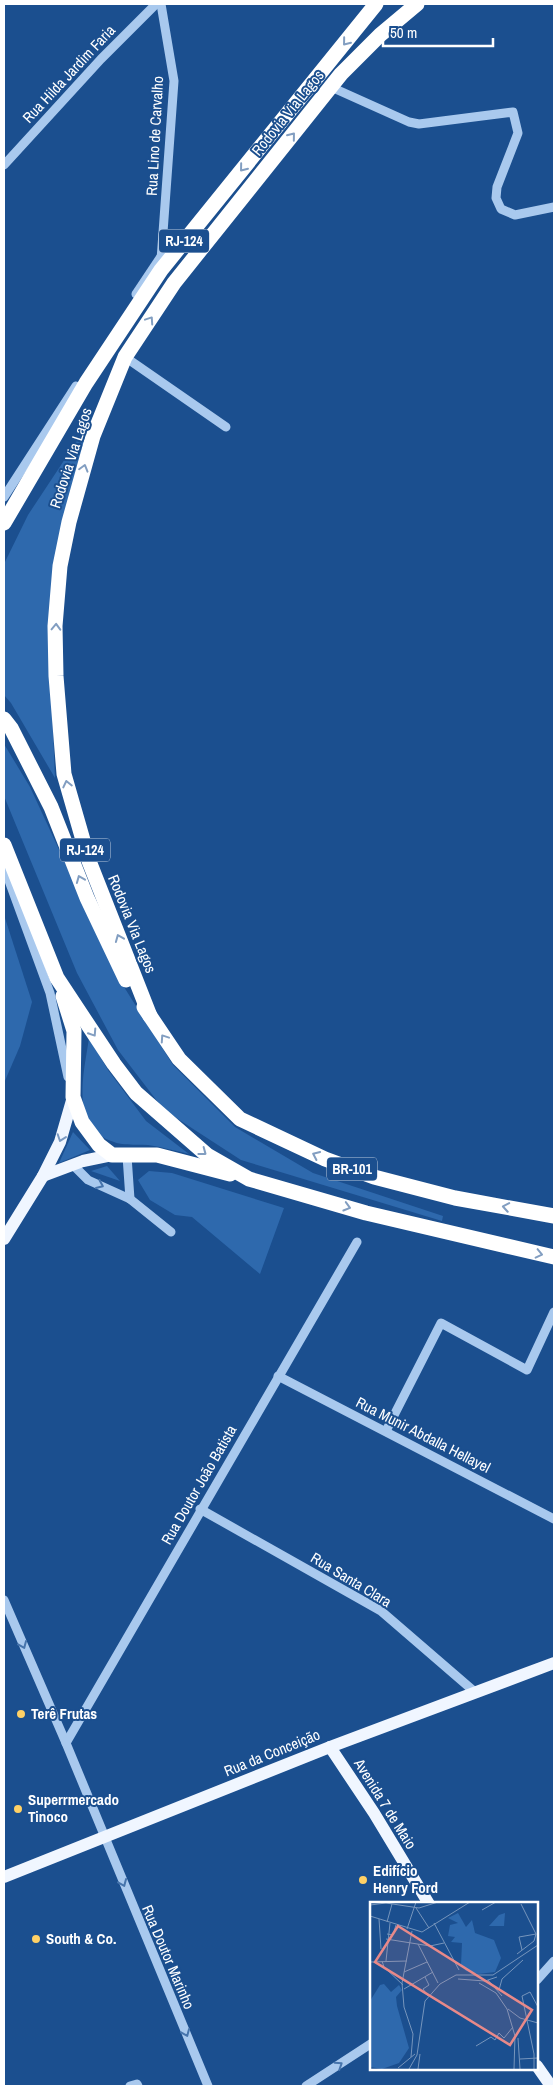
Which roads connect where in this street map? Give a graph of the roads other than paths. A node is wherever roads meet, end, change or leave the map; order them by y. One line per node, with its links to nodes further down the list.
1 (156, 4): 6 (street, Rua Hilda Jardim Faria)
2 (161, 4): 8 (street, Rua Lino de Carvalho)
3 (376, 4): 8 (highway, Rodovia Via Lagos / RJ-124, one-way to 8)
4 (417, 4): 5 (highway, Rodovia Via Lagos / RJ-124)
5 (331, 87): 7 (street); 9 (highway, Rodovia Via Lagos / RJ-124, one-way to 5)
6 (4, 165)
7 (554, 207)
8 (161, 263): 11 (highway, Rodovia Via Lagos / RJ-124)
9 (125, 357): 10 (street); 18 (highway, Rodovia Via Lagos / RJ-124, one-way to 9)
10 (226, 427)
11 (11, 497): 12 (highway, RJ-124); 13 (highway, Rodovia Via Lagos / RJ-124)
12 (4, 512)
13 (4, 523)
14 (8, 724): 18 (highway, BR-101, one-way to 14)
15 (4, 845): 17 (highway, BR-101)
16 (4, 867): 19 (street)
17 (57, 978): 19 (highway); 23 (highway, BR-101, one-way to 23)
18 (150, 1016): 25 (highway, BR-101, one-way to 18)
19 (73, 1097): 20 (highway); 22 (main road, one-way to 22)
20 (120, 1155): 21 (main road); 23 (highway); 24 (street)
21 (73, 1165): 22 (main road); 24 (street, one-way to 24)
22 (43, 1176): 27 (main road)
23 (249, 1179): 29 (highway, BR-101, one-way to 29)
24 (130, 1199): 26 (street)
25 (554, 1216)
26 (171, 1232)
27 (4, 1239)
28 (357, 1242): 31 (street, Rua Doutor João Batista)
29 (554, 1257)
30 (554, 1312): 32 (street)
31 (278, 1376): 32 (street, Rua Munir Abdalla Hellayel); 33 (street, Rua Doutor João Batista)
32 (386, 1431): 34 (street, Rua Munir Abdalla Hellayel)
33 (200, 1509): 37 (street, Rua Santa Clara); 38 (street, Rua Doutor João Batista)
34 (554, 1519)
35 (4, 1600): 38 (street, Rua Doutor Marinho, one-way to 38)
36 (554, 1663): 37 (main road, Rua da Conceição)
37 (476, 1693): 39 (main road, Rua da Conceição)
38 (66, 1743): 40 (street, Rua Doutor Marinho)
39 (330, 1748): 40 (main road, Rua da Conceição); 42 (main road, Avenida 7 de Maio)
40 (104, 1838): 41 (main road, Rua da Conceição); 49 (street, Rua Doutor Marinho, one-way to 49)
41 (4, 1877)
42 (427, 1902)
43 (554, 1961): 44 (street)
44 (538, 1979)
45 (370, 2044): 50 (street, one-way to 45)
46 (538, 2067): 51 (main road)
47 (130, 2086): 48 (street)
48 (138, 2086)
49 (208, 2086)
50 (306, 2086)
51 (551, 2086)

